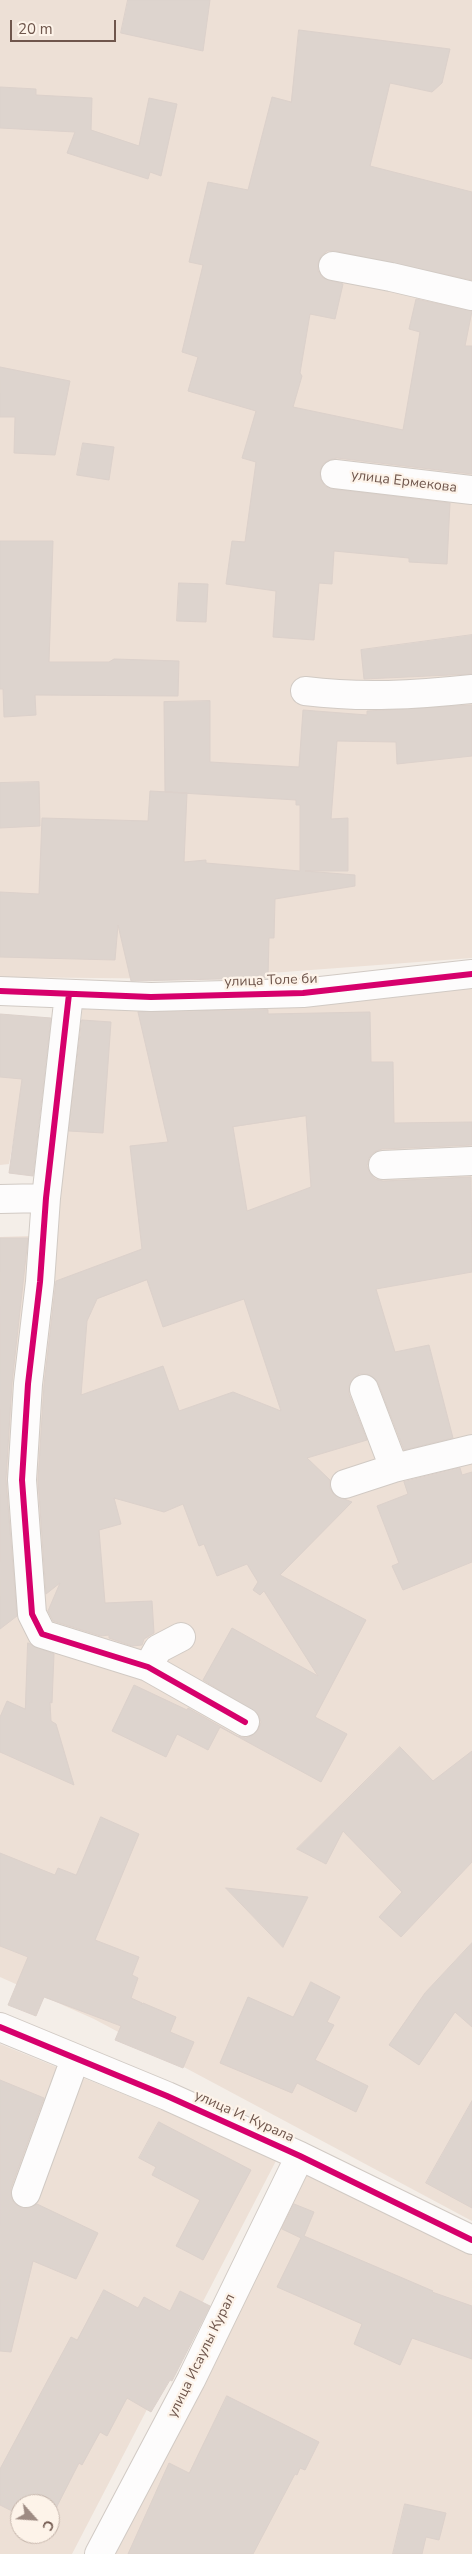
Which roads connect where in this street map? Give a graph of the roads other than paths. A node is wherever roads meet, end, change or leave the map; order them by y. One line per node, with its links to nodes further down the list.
1 (333, 266): 2 (street)
2 (472, 296)
3 (335, 474): 4 (street, улица Ермекова)
4 (472, 490)
5 (472, 689): 6 (street)
6 (305, 691)
7 (472, 974): 9 (street, улица Толе би)
8 (0, 992): 9 (street, улица Толе би)
9 (69, 994): 12 (street)
10 (472, 1161): 11 (street)
11 (383, 1165)
12 (46, 1198): 13 (street); 19 (street)
13 (0, 1200)
14 (364, 1389): 16 (street)
15 (472, 1448): 16 (street)
16 (394, 1468): 17 (street)
17 (346, 1484)
18 (182, 1636): 19 (street)
19 (148, 1667): 20 (street)
20 (245, 1722)
21 (0, 2027): 22 (street, улица И. Курала)
22 (75, 2060): 23 (street, улица И. Курала); 24 (street)
23 (300, 2156): 25 (street, улица И. Курала); 26 (street, улица Исаулы Курал)
24 (26, 2193)
25 (472, 2240)
26 (99, 2554)

